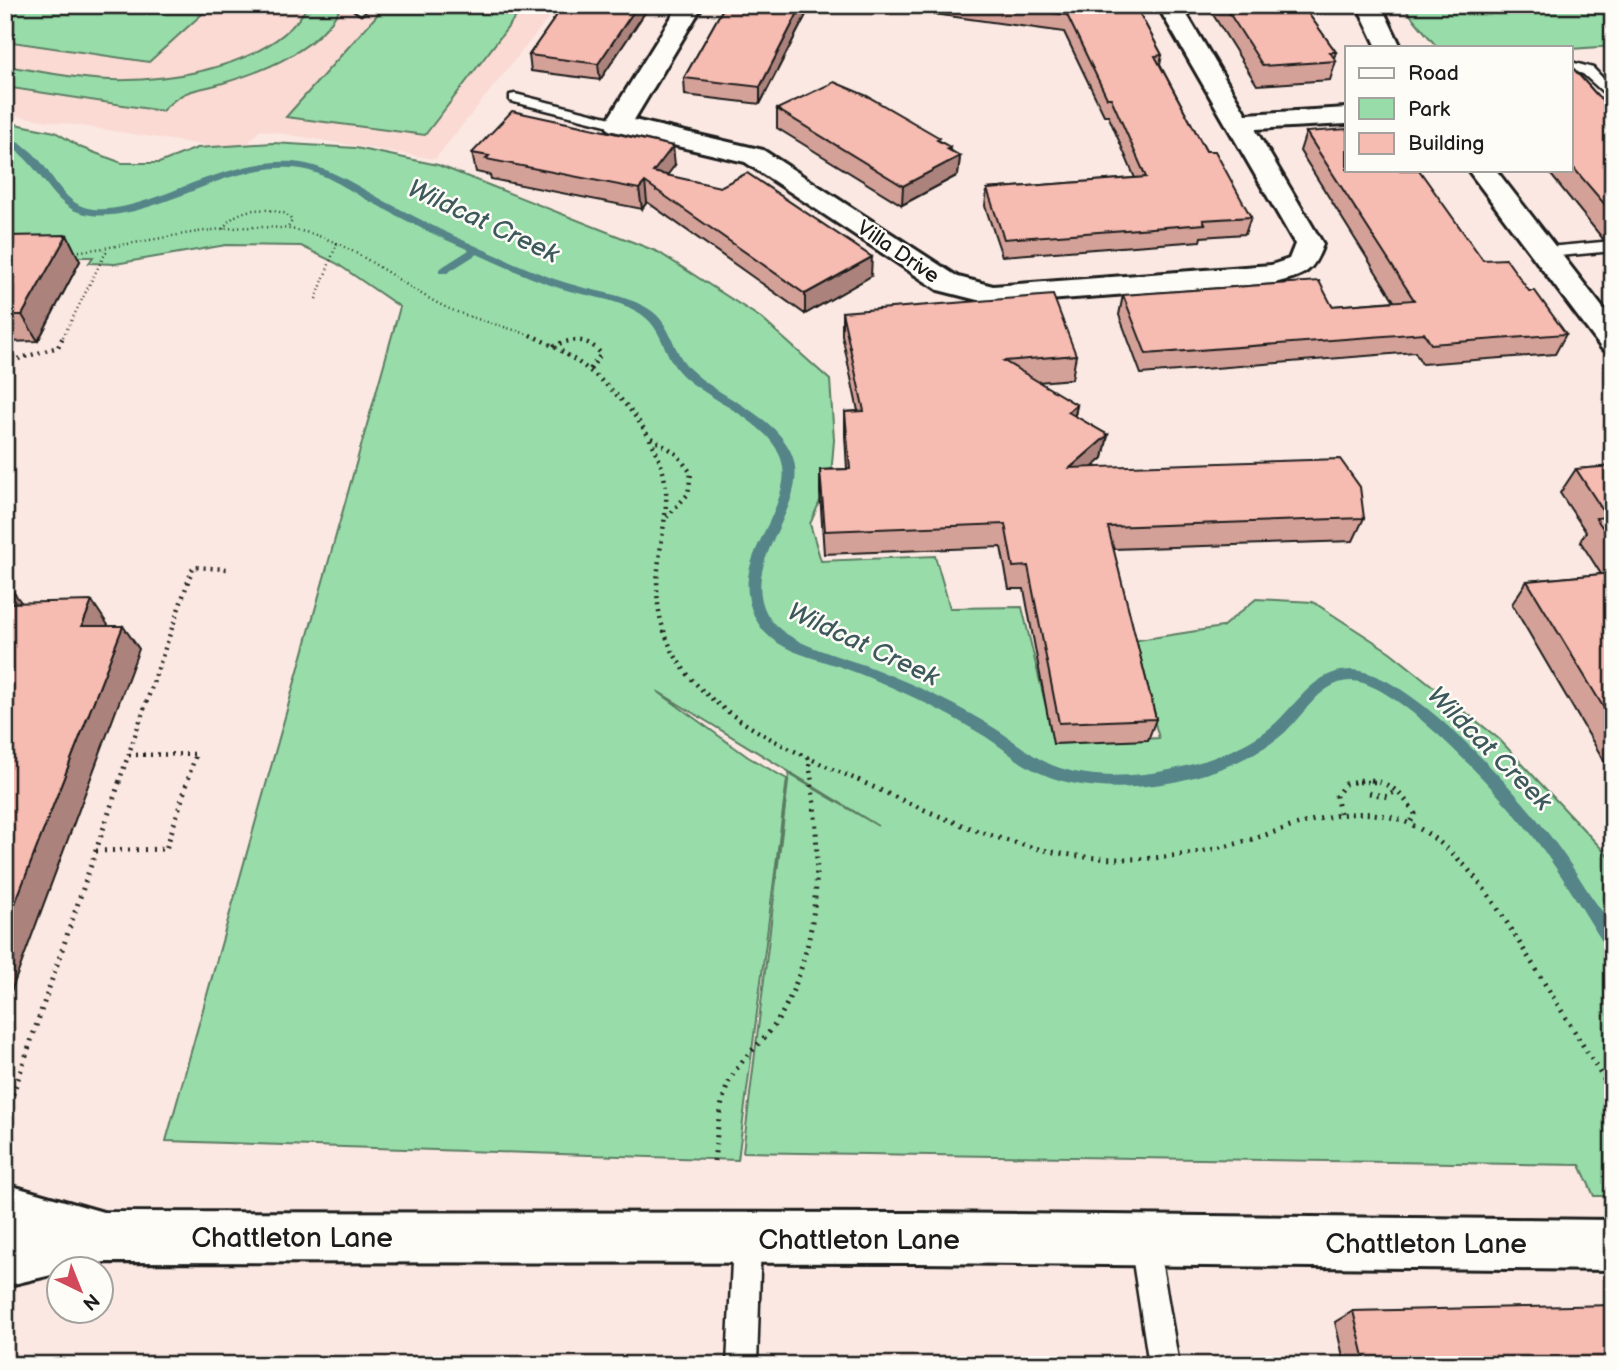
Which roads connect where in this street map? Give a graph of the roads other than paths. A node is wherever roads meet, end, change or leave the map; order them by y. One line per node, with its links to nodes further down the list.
1 (691, 5): 10 (street)
2 (1169, 5): 9 (street, Villa Drive)
3 (1368, 5): 4 (street)
4 (1388, 46)
5 (1572, 65): 7 (lane)
6 (515, 97): 10 (lane)
7 (1613, 97)
8 (1345, 116): 9 (street)
9 (1239, 122): 10 (street, Villa Drive)
10 (618, 124)
11 (1484, 172): 13 (street)
12 (1613, 246): 13 (lane)
13 (1548, 253): 14 (street)
14 (1613, 341)
15 (5, 1209): 16 (street, Chattleton Lane)
16 (105, 1237): 17 (street, Chattleton Lane); 20 (street, Chattleton Lane)
17 (747, 1240): 18 (street, Chattleton Lane); 21 (lane)
18 (1144, 1242): 19 (street, Chattleton Lane); 22 (lane)
19 (1613, 1245)
20 (5, 1260)
21 (742, 1365)
22 (1164, 1365)

